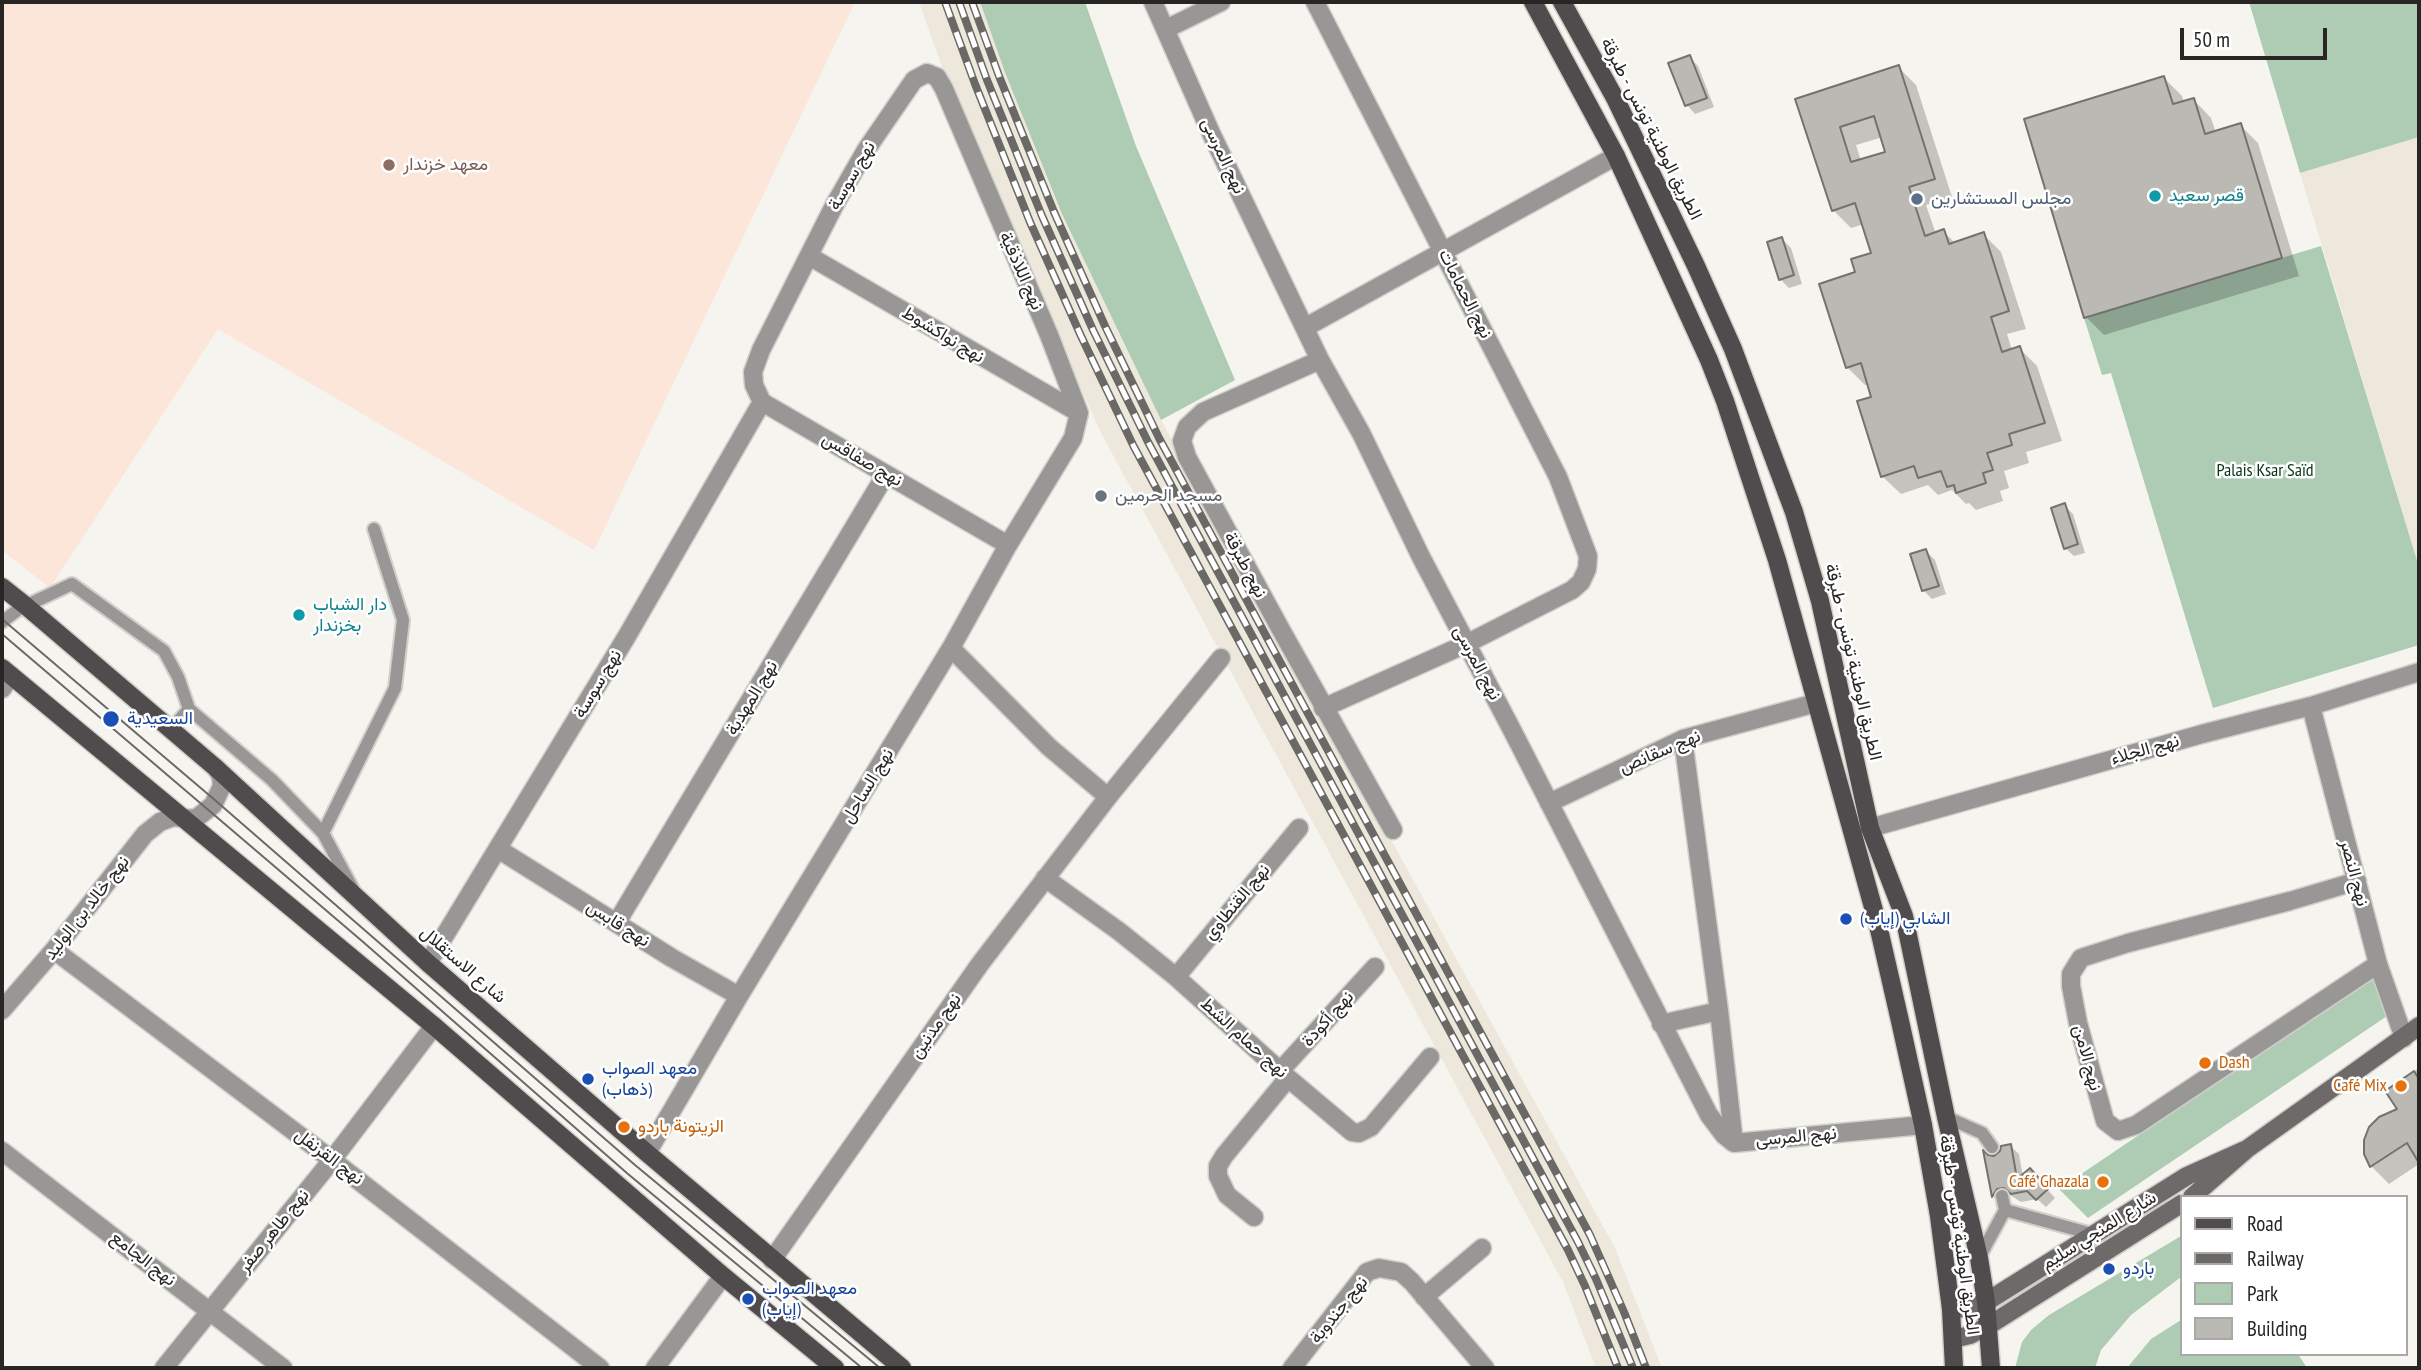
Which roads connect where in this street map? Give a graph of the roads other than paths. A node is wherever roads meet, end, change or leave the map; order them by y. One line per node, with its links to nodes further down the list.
1 (1153, 2): 6 (street, نهج المرسى)
2 (1221, 2): 6 (street)
3 (1315, 2): 9 (street, نهج الحمامات)
4 (1534, 2): 8 (main road, الطريق الوطنية تونس - طبرقة)
5 (1562, 2): 37 (main road, الطريق الوطنية تونس - طبرقة)
6 (1166, 29): 11 (street, نهج المرسى)
7 (960, 130): 10 (street, نهج سوسة); 14 (street, نهج اللاذقية)
8 (1616, 156): 9 (street); 26 (main road, الطريق الوطنية تونس - طبرقة)
9 (1444, 251): 11 (street); 21 (street, نهج الحمامات)
10 (809, 256): 13 (street, نهج سوسة); 14 (street, نهج نواكشوط)
11 (1306, 327): 12 (street, نهج المرسى)
12 (1320, 360): 21 (street, نهج المرسى); 28 (street, نهج طبرقة)
13 (762, 402): 15 (street, نهج صفاقس); 40 (street, نهج سوسة)
14 (1079, 413): 17 (street, نهج الساحل)
15 (886, 474): 17 (street, نهج صفاقس); 44 (street, نهج المهدية)
16 (374, 529): 39 (lane)
17 (1008, 545): 22 (street, نهج الساحل)
18 (2, 587): 19 (main road, شارع الاستقلال)
19 (26, 606): 20 (lane); 29 (lane); 30 (main road, شارع الاستقلال)
20 (2, 622)
21 (1466, 644): 28 (street); 34 (street, نهج المرسى)
22 (951, 648): 33 (street); 50 (street, نهج الساحل)
23 (1221, 658): 33 (street, نهج مدنين)
24 (2419, 671): 27 (street, نهج الجلاء)
25 (5, 678): 35 (main road)
26 (1816, 703): 31 (street, نهج سقانص); 60 (main road, الطريق الوطنية تونس - طبرقة)
27 (2311, 706): 37 (street, نهج الجلاء); 42 (street, نهج النصر)
28 (1323, 708): 38 (street, نهج طبرقة)
29 (189, 709): 30 (lane); 39 (lane)
30 (171, 729): 32 (main road, شارع الاستقلال)
31 (1683, 738): 34 (street, نهج سقانص); 52 (street)
32 (216, 768): 35 (street, نهج خالد بن الوليد); 43 (main road, شارع الاستقلال)
33 (1108, 797): 41 (street, نهج مدنين)
34 (1549, 803): 53 (street, نهج المرسى)
35 (180, 817): 45 (street, نهج خالد بن الوليد); 54 (main road)
36 (1299, 828): 49 (street, نهج القنطاوي)
37 (1870, 828): 59 (main road, الطريق الوطنية تونس - طبرقة)
38 (1394, 830)
39 (323, 833): 43 (lane)
40 (498, 849): 44 (street, نهج قابس); 46 (street, نهج سوسة)
41 (1045, 878): 49 (street, نهج حمام الشط); 76 (street, نهج مدنين)
42 (2357, 881): 47 (street, نهج النصر); 47 (street, نهج الامن)
43 (360, 901): 46 (main road, شارع الاستقلال)
44 (617, 922): 50 (street, نهج قابس)
45 (54, 950): 51 (street, نهج خالد بن الوليد); 66 (street, نهج القرنفل)
46 (428, 963): 65 (main road, شارع الاستقلال)
47 (2378, 964): 56 (street, نهج النصر)
48 (1375, 967): 58 (street, نهج أكودة)
49 (1176, 977): 58 (street, نهج حمام الشط)
50 (739, 996): 65 (street, نهج الساحل)
51 (2, 1010)
52 (1719, 1011): 53 (street); 61 (street)
53 (1661, 1024): 61 (street, نهج المرسى)
54 (433, 1026): 66 (street, نهج طاهر صفر); 77 (main road)
55 (2419, 1026): 56 (main road, شارع المنجي سليم)
56 (2404, 1038): 63 (main road, شارع المنجي سليم)
57 (1430, 1057): 58 (street, نهج حمام الشط)
58 (1284, 1075): 72 (street, نهج أكودة)
59 (1946, 1117): 62 (lane); 75 (main road, الطريق الوطنية تونس - طبرقة)
60 (1923, 1125): 61 (street, نهج المرسى); 80 (main road, الطريق الوطنية تونس - طبرقة)
61 (1734, 1143)
62 (1992, 1147)
63 (2247, 1149): 67 (main road, شارع المنجي سليم); 68 (main road, شارع المنجي سليم)
64 (2, 1151): 81 (street, نهج الجامع)
65 (647, 1153): 76 (main road, شارع الاستقلال)
66 (332, 1160): 81 (street, نهج طاهر صفر); 86 (street, نهج القرنفل)
67 (2187, 1176): 68 (lane); 73 (main road, شارع المنجي سليم)
68 (2197, 1195)
69 (2002, 1196): 71 (lane)
70 (2180, 1204): 82 (main road, شارع المنجي سليم)
71 (2005, 1210): 73 (lane); 75 (lane)
72 (1254, 1217)
73 (2092, 1234): 79 (main road, شارع المنجي سليم)
74 (1482, 1248): 78 (street)
75 (1979, 1258): 79 (main road, الطريق الوطنية تونس - طبرقة)
76 (772, 1260): 89 (main road, شارع الاستقلال)
77 (723, 1276): 87 (street); 88 (main road)
78 (1424, 1297): 90 (street, نهج جندوبة); 91 (street, نهج جندوبة)
79 (1986, 1302): 80 (main road, شارع المنجي سليم); 82 (main road, الطريق الوطنية تونس - طبرقة)
80 (1951, 1309): 83 (main road, الطريق الوطنية تونس - طبرقة)
81 (210, 1311): 84 (street, نهج طاهر صفر); 85 (street, نهج الجامع)
82 (1988, 1326): 83 (main road, شارع المنجي سليم); 93 (main road, الطريق الوطنية تونس - طبرقة)
83 (1953, 1339): 92 (main road, الطريق الوطنية تونس - طبرقة)
84 (163, 1368)
85 (283, 1368)
86 (600, 1368)
87 (655, 1368)
88 (835, 1368)
89 (902, 1368)
90 (1292, 1368)
91 (1485, 1368)
92 (1954, 1368)
93 (1990, 1368)

